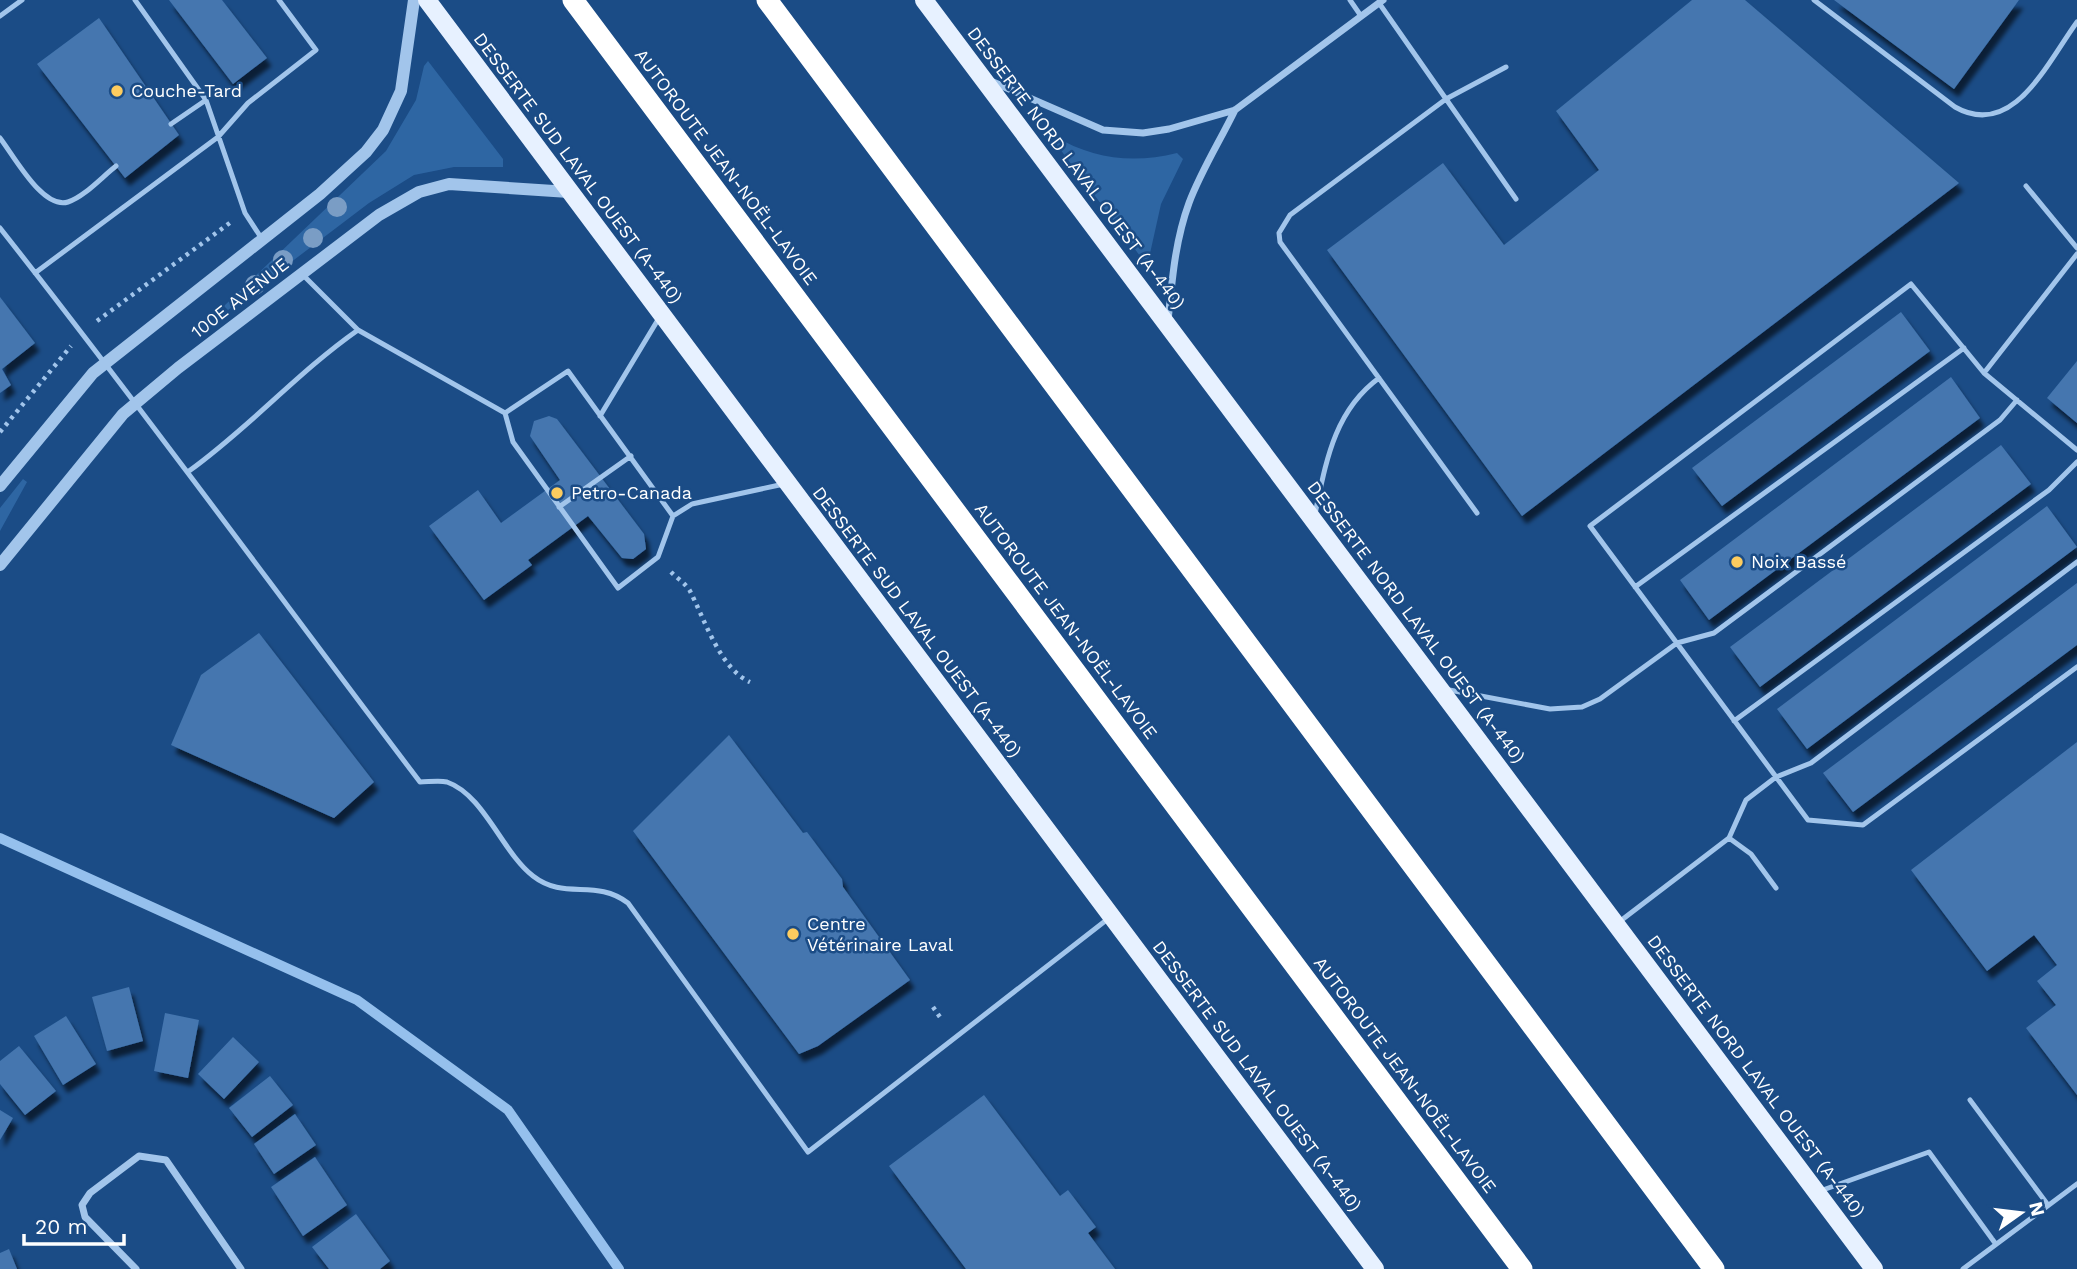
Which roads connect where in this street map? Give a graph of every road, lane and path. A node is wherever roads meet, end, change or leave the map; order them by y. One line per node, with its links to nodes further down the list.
1 (22, 0): 12 (lane)
2 (135, 0): 18 (lane)
3 (279, 0): 21 (lane)
4 (414, 0): 29 (street, 100E AVENUE)
5 (427, 0): 25 (main road, DESSERTE SUD LAVAL OUEST (A-440))
6 (573, 0): 82 (highway, AUTOROUTE JEAN-NOËL-LAVOIE)
7 (766, 0): 83 (highway)
8 (924, 0): 16 (main road, DESSERTE NORD LAVAL OUEST (A-440))
9 (1350, 0): 13 (lane)
10 (1814, 0): 14 (lane)
11 (1381, 1): 13 (street); 17 (lane)
12 (0, 16)
13 (1361, 16): 19 (street)
14 (2077, 22)
15 (1506, 67): 17 (lane)
16 (979, 75): 19 (street); 36 (main road, DESSERTE NORD LAVAL OUEST (A-440))
17 (1446, 99): 26 (lane); 42 (lane)
18 (206, 100): 20 (lane); 21 (lane)
19 (1235, 110): 36 (street)
20 (171, 124)
21 (218, 137): 29 (lane); 32 (lane)
22 (0, 138): 23 (lane)
23 (116, 166)
24 (2026, 186): 30 (lane)
25 (569, 192): 33 (street, 100E AVENUE); 35 (main road, DESSERTE SUD LAVAL OUEST (A-440))
26 (1516, 199)
27 (0, 228): 32 (lane)
28 (213, 236): 34 (path)
29 (262, 239): 40 (street, 100E AVENUE)
30 (2077, 248)
31 (2077, 254): 41 (lane)
32 (35, 273): 40 (lane)
33 (301, 273): 37 (lane); 44 (street, 100E AVENUE)
34 (106, 313)
35 (661, 316): 46 (lane); 52 (main road, DESSERTE SUD LAVAL OUEST (A-440))
36 (1168, 324): 57 (main road, DESSERTE NORD LAVAL OUEST (A-440))
37 (358, 330): 45 (lane); 51 (lane)
38 (1964, 348): 41 (lane); 61 (lane); 61 (lane)
39 (60, 358): 47 (path)
40 (105, 362): 44 (lane); 53 (street, 100E AVENUE)
41 (1984, 373): 43 (lane)
42 (1379, 378): 55 (lane); 57 (lane)
43 (2017, 400): 48 (lane); 62 (lane)
44 (136, 403): 51 (lane); 60 (street, 100E AVENUE)
45 (505, 413): 46 (lane); 54 (lane)
46 (600, 416): 49 (lane)
47 (0, 432)
48 (2077, 450)
49 (631, 456): 54 (lane); 56 (lane)
50 (2077, 462): 66 (lane)
51 (189, 471): 70 (lane)
52 (787, 484): 56 (lane); 70 (main road, DESSERTE SUD LAVAL OUEST (A-440))
53 (0, 486)
54 (559, 507): 58 (lane)
55 (1477, 513)
56 (673, 516): 58 (lane)
57 (1314, 520): 65 (main road, DESSERTE NORD LAVAL OUEST (A-440))
58 (658, 557): 64 (path)
59 (2077, 562): 67 (lane)
60 (0, 565)
61 (1635, 587): 62 (lane)
62 (1677, 643): 65 (lane); 66 (lane)
63 (2077, 667): 67 (lane)
64 (750, 682)
65 (1439, 687): 71 (main road, DESSERTE NORD LAVAL OUEST (A-440))
66 (1734, 721): 67 (lane)
67 (1776, 777): 68 (lane)
68 (1729, 838): 69 (lane); 71 (lane)
69 (1776, 888)
70 (1111, 916): 81 (main road, DESSERTE SUD LAVAL OUEST (A-440))
71 (1616, 924): 76 (main road, DESSERTE NORD LAVAL OUEST (A-440))
72 (933, 1007): 73 (path)
73 (942, 1020)
74 (1970, 1100): 77 (lane)
75 (2077, 1184): 77 (lane)
76 (1816, 1192): 78 (lane); 84 (main road, DESSERTE NORD LAVAL OUEST (A-440))
77 (2048, 1205): 78 (lane)
78 (1995, 1242): 85 (lane)
79 (136, 1269): 80 (street)
80 (241, 1269)
81 (1375, 1269)
82 (1522, 1269)
83 (1714, 1269)
84 (1874, 1269)
85 (1964, 1269)

